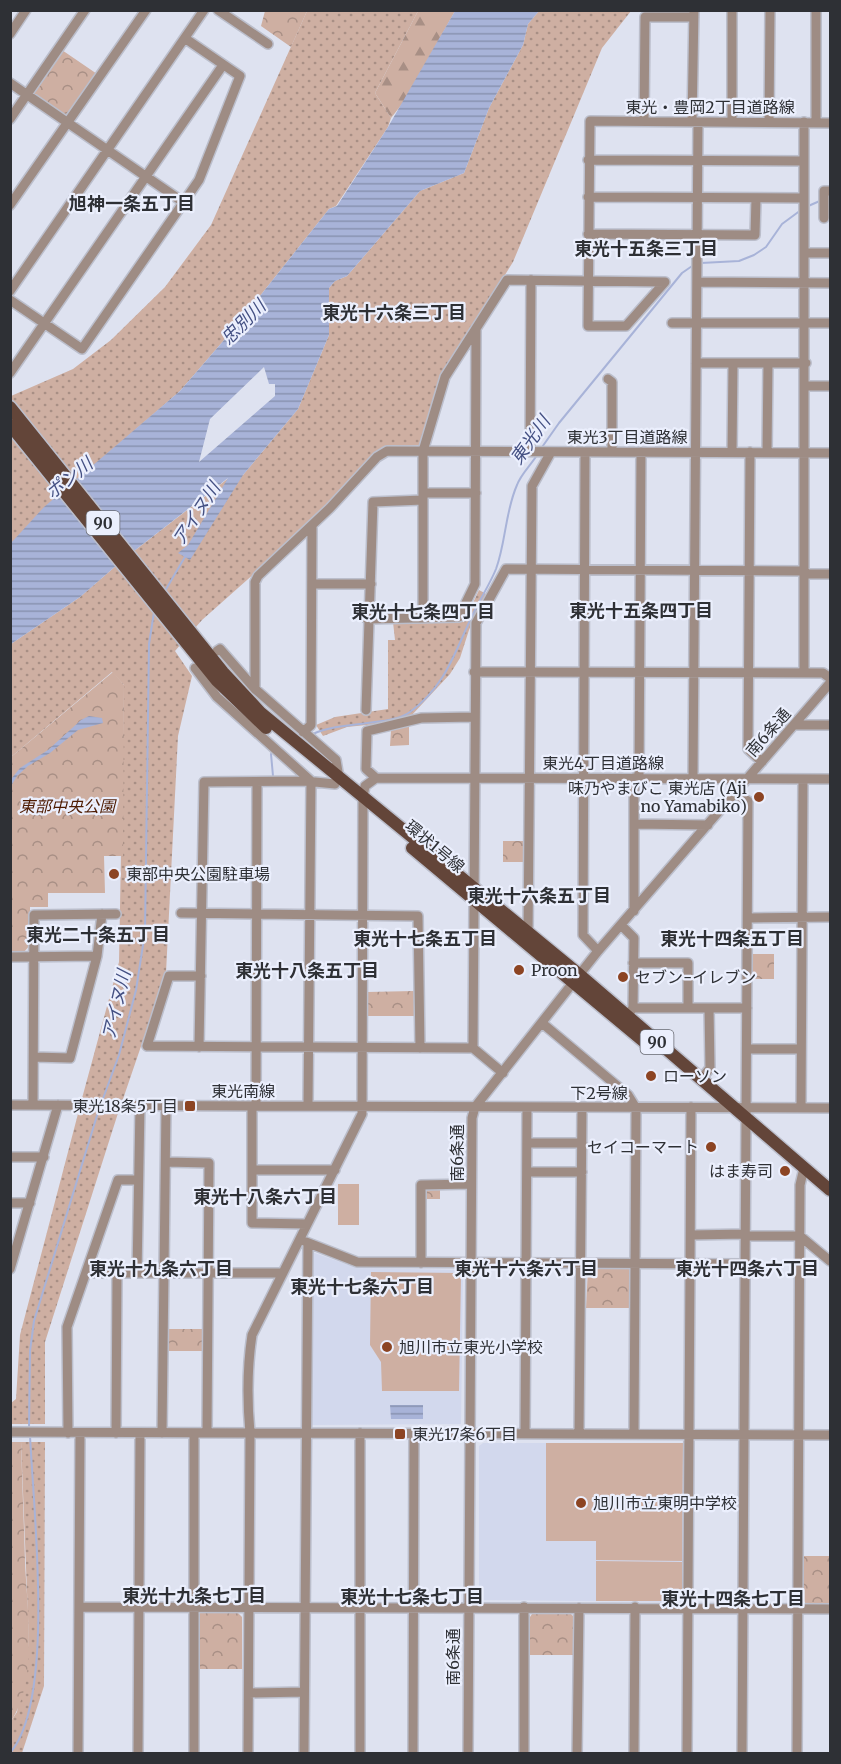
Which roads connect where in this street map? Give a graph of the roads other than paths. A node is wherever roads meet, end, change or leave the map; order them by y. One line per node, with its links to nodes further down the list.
1 (26, 10): 11 (street)
2 (85, 10): 16 (street)
3 (146, 10): 24 (street)
4 (204, 10): 12 (street)
5 (218, 10): 9 (street)
6 (732, 10): 20 (street)
7 (770, 10): 21 (street)
8 (816, 10): 23 (street)
9 (230, 14): 13 (street)
10 (694, 14): 18 (street); 19 (street)
11 (10, 34)
12 (186, 39): 14 (street); 26 (street)
13 (268, 44)
14 (223, 66): 30 (street); 35 (street)
15 (10, 83): 16 (street)
16 (27, 95): 17 (street); 24 (street)
17 (10, 119)
18 (644, 121): 19 (street, 東光・豊岡2丁目道路線); 27 (street, 東光・豊岡2丁目道路線)
19 (695, 122): 20 (street, 東光・豊岡2丁目道路線); 28 (street)
20 (732, 122): 21 (street, 東光・豊岡2丁目道路線)
21 (769, 122): 22 (street, 東光・豊岡2丁目道路線)
22 (804, 122): 23 (street, 東光・豊岡2丁目道路線); 29 (street)
23 (816, 122): 25 (street, 東光・豊岡2丁目道路線)
24 (68, 123): 26 (street); 37 (street)
25 (831, 123)
26 (108, 150): 30 (street); 48 (street)
27 (588, 160): 28 (street); 31 (street)
28 (697, 160): 29 (street); 33 (street)
29 (804, 161): 36 (street)
30 (146, 177): 35 (street); 54 (street)
31 (588, 196): 33 (street); 39 (street)
32 (826, 196): 38 (street)
33 (697, 197): 34 (street); 40 (street)
34 (756, 198): 36 (street); 40 (street)
35 (183, 202): 54 (street)
36 (804, 204): 41 (street)
37 (10, 205)
38 (824, 218)
39 (588, 234): 40 (street); 45 (street)
40 (697, 234): 43 (street)
41 (806, 253): 42 (street); 46 (street)
42 (831, 253)
43 (698, 278): 46 (street); 51 (street)
44 (531, 280): 45 (street); 55 (street); 66 (street)
45 (587, 280): 45 (street)
46 (806, 283): 47 (street); 52 (street)
47 (831, 283)
48 (10, 291)
49 (10, 300): 54 (street)
50 (672, 322): 51 (street)
51 (696, 322): 52 (street); 56 (street)
52 (806, 323): 53 (street); 59 (street)
53 (831, 323)
54 (43, 324): 60 (street)
55 (476, 330): 65 (street); 67 (street)
56 (696, 363): 57 (street); 75 (street)
57 (733, 363): 58 (street); 72 (street)
58 (768, 363): 59 (street); 74 (street)
59 (806, 363): 62 (street)
60 (10, 373)
61 (608, 379): 70 (street)
62 (806, 386): 63 (street); 76 (street)
63 (831, 386)
64 (12, 415): 119 (main road, 環状1号線 / 90)
65 (423, 451): 67 (street, 東光3丁目道路線); 79 (street); 80 (street, 東光3丁目道路線)
66 (532, 451): 67 (street, 東光3丁目道路線); 68 (street, 東光3丁目道路線)
67 (477, 452): 78 (street)
68 (548, 452): 69 (street, 東光3丁目道路線); 81 (street)
69 (585, 452): 70 (street, 東光3丁目道路線); 82 (street)
70 (612, 452): 71 (street, 東光3丁目道路線)
71 (641, 452): 75 (street, 東光3丁目道路線); 83 (street)
72 (732, 452): 73 (street, 東光3丁目道路線); 75 (street, 東光3丁目道路線)
73 (750, 452): 74 (street, 東光3丁目道路線); 85 (street)
74 (767, 452): 76 (street, 東光3丁目道路線)
75 (695, 453): 84 (street)
76 (805, 453): 77 (street, 東光3丁目道路線); 86 (street)
77 (831, 453)
78 (477, 493): 79 (street); 90 (street)
79 (423, 497): 89 (street); 90 (street)
80 (312, 525): 88 (street); 103 (street, 東光3丁目道路線)
81 (531, 568): 82 (street); 94 (street); 95 (street)
82 (585, 569): 83 (street); 96 (street)
83 (641, 569): 84 (street); 97 (street)
84 (694, 569): 85 (street); 98 (street)
85 (749, 569): 86 (street); 99 (street)
86 (805, 572): 87 (street); 100 (street)
87 (831, 574)
88 (313, 584): 89 (street); 108 (street)
89 (371, 584): 91 (street)
90 (423, 618): 91 (street)
91 (367, 619): 104 (street)
92 (219, 650): 103 (street)
93 (194, 669): 121 (street)
94 (474, 672): 95 (street); 105 (street)
95 (531, 673): 96 (street); 112 (street)
96 (585, 673): 97 (street); 113 (street)
97 (639, 673): 98 (street); 114 (street)
98 (694, 673): 99 (street); 116 (street)
99 (749, 673): 100 (street); 109 (street)
100 (804, 673): 101 (street)
101 (831, 678)
102 (831, 683): 106 (street, 南6条通)
103 (255, 689): 108 (street)
104 (366, 710)
105 (474, 717): 110 (street); 111 (street)
106 (794, 725): 107 (street); 109 (street, 南6条通)
107 (831, 725)
108 (303, 732): 119 (street)
109 (762, 762): 115 (street, 南6条通)
110 (474, 777): 111 (street, 東光4丁目道路線); 112 (street, 東光4丁目道路線); 126 (street)
111 (375, 778): 123 (street)
112 (529, 778): 113 (street, 東光4丁目道路線); 139 (street)
113 (584, 778): 114 (street, 東光4丁目道路線); 140 (street)
114 (636, 778): 116 (street, 東光4丁目道路線); 124 (street)
115 (748, 778): 116 (street, 東光4丁目道路線); 117 (street, 東光4丁目道路線); 122 (street, 南6条通)
116 (693, 779)
117 (802, 779): 118 (street, 東光4丁目道路線); 135 (street)
118 (831, 779)
119 (337, 781): 121 (street); 123 (main road, 環状1号線 / 90)
120 (257, 782): 121 (street); 129 (street); 132 (street)
121 (311, 782): 133 (street)
122 (735, 794): 125 (street, 南6条通); 137 (street)
123 (364, 803): 126 (main road, 環状1号線 / 90); 134 (street)
124 (634, 824): 125 (street); 127 (street)
125 (708, 825): 127 (street, 南6条通)
126 (473, 893): 139 (main road, 環状1号線 / 90); 157 (street)
127 (634, 911): 138 (street, 南6条通)
128 (181, 913): 129 (street)
129 (201, 913): 132 (street); 145 (street)
130 (102, 914): 131 (street); 141 (street); 143 (street)
131 (116, 914)
132 (256, 914): 133 (street); 153 (street)
133 (309, 914): 134 (street); 154 (street)
134 (364, 915): 155 (street); 156 (street)
135 (802, 917): 136 (street); 137 (street); 159 (street)
136 (831, 917)
137 (748, 918): 149 (street)
138 (621, 925): 140 (street, 南6条通); 144 (street)
139 (527, 937): 146 (main road, 環状1号線 / 90)
140 (598, 951): 146 (street, 南6条通)
141 (97, 956): 143 (street); 160 (street)
142 (10, 957): 143 (street)
143 (34, 957): 160 (street)
144 (633, 963): 147 (street); 150 (street)
145 (201, 976): 152 (street); 152 (street)
146 (577, 979): 150 (main road, 環状1号線 / 90); 151 (street, 南6条通)
147 (688, 1008): 148 (street); 150 (street)
148 (710, 1008): 149 (street); 162 (street)
149 (747, 1008): 158 (street)
150 (627, 1016): 162 (main road, 環状1号線 / 90); 178 (main road, 環状1号線 / 90)
151 (542, 1023): 161 (street, 南6条通); 175 (street)
152 (200, 1047): 153 (street)
153 (256, 1047): 154 (street); 168 (street)
154 (308, 1048): 155 (street); 169 (street)
155 (362, 1048): 156 (street); 170 (street)
156 (420, 1048): 157 (street)
157 (473, 1048): 161 (street)
158 (747, 1049): 159 (street); 178 (street)
159 (801, 1049): 176 (street)
160 (34, 1057): 164 (street)
161 (503, 1073): 171 (street, 南6条通)
162 (702, 1078): 178 (main road, 環状1号線 / 90)
163 (10, 1105): 164 (street, 東光南線)
164 (33, 1105): 165 (street, 東光南線)
165 (58, 1105): 166 (street, 東光南線); 182 (street)
166 (140, 1106): 167 (street, 東光南線); 189 (street)
167 (166, 1106): 168 (street, 東光南線); 183 (street)
168 (254, 1106): 169 (street, 東光南線); 185 (street)
169 (308, 1106): 170 (street, 東光南線)
170 (363, 1107): 171 (street, 東光南線); 186 (street)
171 (475, 1107): 172 (street, 下2号線); 190 (street, 南6条通)
172 (527, 1107): 173 (street, 下2号線); 179 (street)
173 (582, 1107): 175 (street, 下2号線); 180 (street)
174 (690, 1107): 175 (street, 下2号線); 178 (street, 下2号線); 195 (street)
175 (636, 1108): 204 (street)
176 (801, 1108): 177 (street, 下2号線); 178 (street, 下2号線)
177 (831, 1108)
178 (744, 1112): 184 (main road, 環状1号線 / 90); 196 (street)
179 (527, 1143): 180 (street); 187 (street)
180 (582, 1143): 188 (street)
181 (10, 1157): 182 (street)
182 (44, 1157): 193 (street)
183 (166, 1162): 211 (street); 212 (street)
184 (804, 1168): 191 (main road, 環状1号線 / 90); 197 (street)
185 (252, 1170): 186 (street); 194 (street)
186 (335, 1170): 194 (street)
187 (527, 1172): 188 (street); 202 (street)
188 (582, 1172): 203 (street)
189 (138, 1180): 208 (street); 210 (street)
190 (471, 1184): 200 (street); 201 (street, 南6条通)
191 (831, 1190)
192 (10, 1203): 193 (street)
193 (30, 1203): 207 (street)
194 (307, 1224): 198 (street)
195 (691, 1235): 196 (street); 205 (street)
196 (746, 1235): 197 (street); 206 (street)
197 (800, 1236): 199 (street); 232 (street)
198 (304, 1241): 200 (street); 213 (street); 223 (street)
199 (831, 1261)
200 (421, 1263): 201 (street)
201 (471, 1263): 202 (street); 226 (street, 南6条通)
202 (526, 1263): 203 (street); 227 (street)
203 (581, 1263): 204 (street); 228 (street)
204 (635, 1263): 205 (street); 229 (street)
205 (690, 1264): 206 (street); 230 (street)
206 (746, 1264): 231 (street)
207 (10, 1269)
208 (86, 1273): 209 (street); 215 (street)
209 (117, 1273): 210 (street); 217 (street)
210 (137, 1273): 211 (street)
211 (163, 1273): 212 (street); 219 (street)
212 (208, 1273): 213 (street); 221 (street)
213 (283, 1273): 222 (street)
214 (15, 1432): 215 (street)
215 (68, 1433): 216 (street)
216 (80, 1433): 217 (street); 234 (street)
217 (116, 1433): 218 (street)
218 (140, 1433): 219 (street); 235 (street)
219 (162, 1433): 220 (street)
220 (194, 1433): 221 (street); 236 (street)
221 (207, 1433): 222 (street)
222 (250, 1433): 223 (street); 237 (street)
223 (306, 1433): 224 (street); 238 (street)
224 (360, 1433): 225 (street); 241 (street)
225 (414, 1434): 226 (street); 242 (street)
226 (470, 1434): 227 (street); 239 (street, 南6条通)
227 (525, 1434): 228 (street)
228 (579, 1434): 229 (street)
229 (634, 1434): 230 (street)
230 (689, 1434): 231 (street); 245 (street)
231 (745, 1435): 232 (street); 246 (street)
232 (798, 1435): 233 (street); 247 (street)
233 (831, 1435)
234 (79, 1607): 235 (street); 251 (street)
235 (140, 1607): 236 (street); 252 (street)
236 (193, 1607): 237 (street); 253 (street)
237 (249, 1607): 238 (street); 250 (street)
238 (305, 1607): 241 (street); 249 (street)
239 (468, 1607): 240 (street); 242 (street); 258 (street, 南6条通)
240 (524, 1607): 243 (street); 259 (street)
241 (360, 1608): 242 (street); 256 (street)
242 (413, 1608): 257 (street)
243 (579, 1608): 244 (street); 260 (street)
244 (635, 1608): 245 (street); 261 (street)
245 (687, 1608): 246 (street); 262 (street)
246 (744, 1609): 247 (street); 263 (street)
247 (797, 1609): 248 (street); 264 (street)
248 (831, 1609)
249 (304, 1692): 250 (street); 255 (street)
250 (249, 1693): 254 (street)
251 (78, 1754)
252 (138, 1754)
253 (194, 1754)
254 (248, 1754)
255 (304, 1754)
256 (360, 1754)
257 (413, 1754)
258 (468, 1754)
259 (524, 1754)
260 (577, 1754)
261 (634, 1754)
262 (687, 1754)
263 (742, 1754)
264 (797, 1754)

